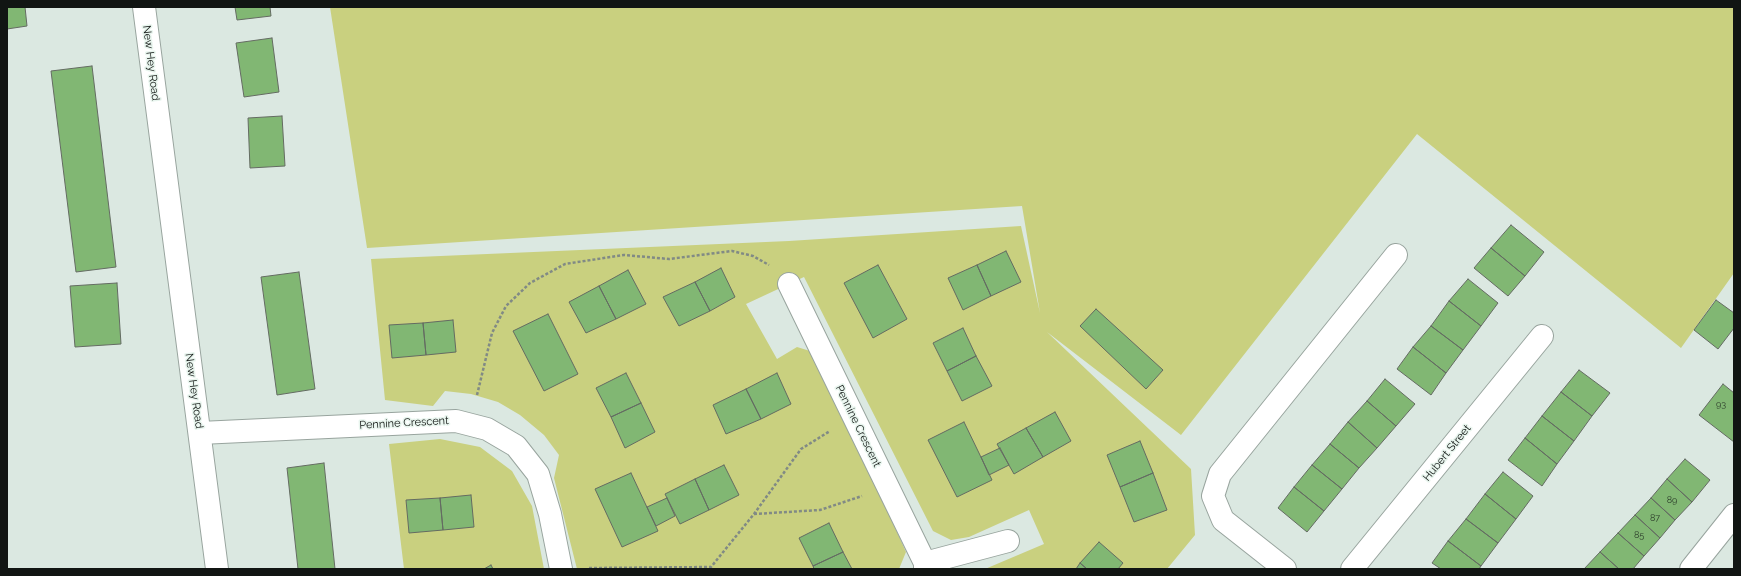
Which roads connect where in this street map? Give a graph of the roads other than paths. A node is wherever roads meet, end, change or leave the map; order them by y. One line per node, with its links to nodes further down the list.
1 (144, 7): 3 (main road, New Hey Road)
2 (160, 7): 3 (main road, New Hey Road)
3 (170, 213): 7 (main road, New Hey Road)
4 (1396, 255): 13 (main road)
5 (789, 284): 10 (main road, Pennine Crescent)
6 (1542, 336): 14 (main road, Hubert Street)
7 (200, 434): 11 (main road, New Hey Road); 12 (main road, Pennine Crescent)
8 (1734, 515): 15 (main road)
9 (1008, 541): 10 (main road)
10 (925, 566)
11 (217, 569)
12 (561, 569)
13 (1285, 569)
14 (1352, 569)
15 (1691, 569)

